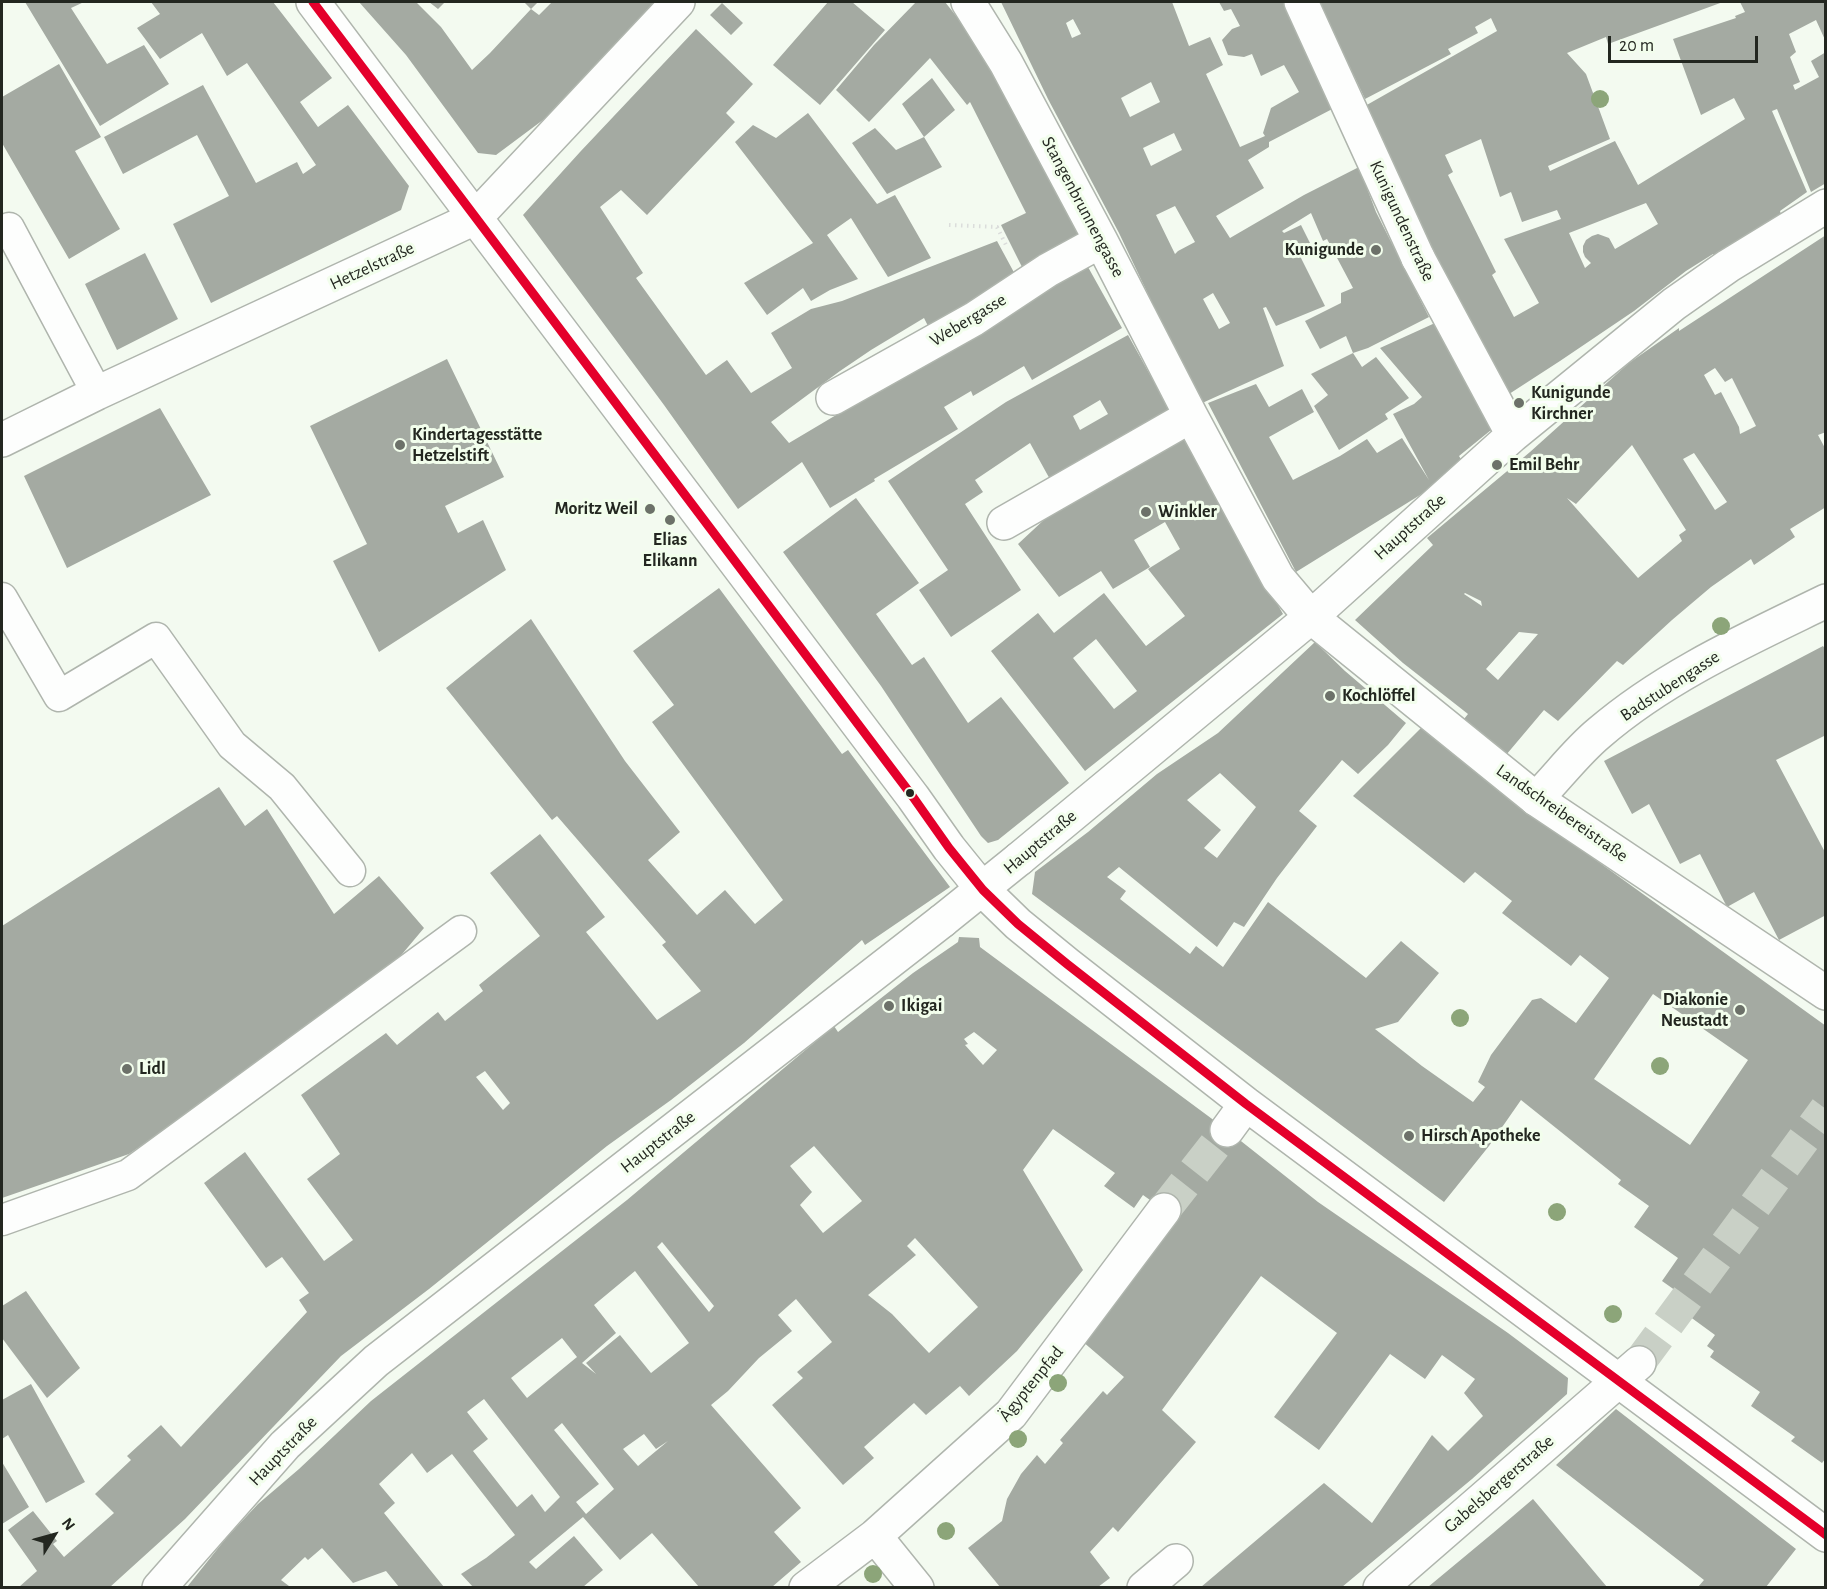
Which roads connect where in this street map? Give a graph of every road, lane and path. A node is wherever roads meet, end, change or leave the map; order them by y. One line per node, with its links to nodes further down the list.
1 (313, 2): 6 (street)
2 (678, 2): 6 (street, Hetzelstraße)
3 (968, 2): 8 (street, Stangenbrunnengasse)
4 (1301, 2): 12 (street, Kunigundenstraße)
5 (1826, 206): 12 (street, Hauptstraße)
6 (475, 218): 9 (street, Hetzelstraße); 20 (street)
7 (2, 232): 9 (lane)
8 (1101, 241): 10 (street, Webergasse); 11 (street, Stangenbrunnengasse)
9 (98, 393): 13 (street, Hetzelstraße)
10 (833, 398)
11 (1191, 416): 14 (street); 17 (street, Stangenbrunnengasse)
12 (1513, 435): 17 (street, Hauptstraße)
13 (2, 440)
14 (1004, 523)
15 (2, 598): 19 (lane)
16 (1826, 601): 18 (street, Badstubengasse)
17 (1311, 617): 18 (street, Landschreibereistraße); 20 (street, Hauptstraße)
18 (1536, 800): 22 (street, Landschreibereistraße)
19 (350, 870)
20 (983, 890): 23 (street); 31 (street, Hauptstraße)
21 (461, 931): 26 (lane)
22 (1826, 993)
23 (1245, 1104): 24 (street); 27 (street)
24 (1227, 1130)
25 (1164, 1210): 29 (street, Ägyptenpfad)
26 (2, 1220)
27 (1629, 1372): 28 (street); 35 (street, Gabelsbergerstraße)
28 (1826, 1535)
29 (875, 1536): 32 (street, Ägyptenpfad); 33 (street)
30 (1176, 1561): 34 (street)
31 (159, 1587)
32 (807, 1587)
33 (917, 1587)
34 (1144, 1587)
35 (1380, 1587)

